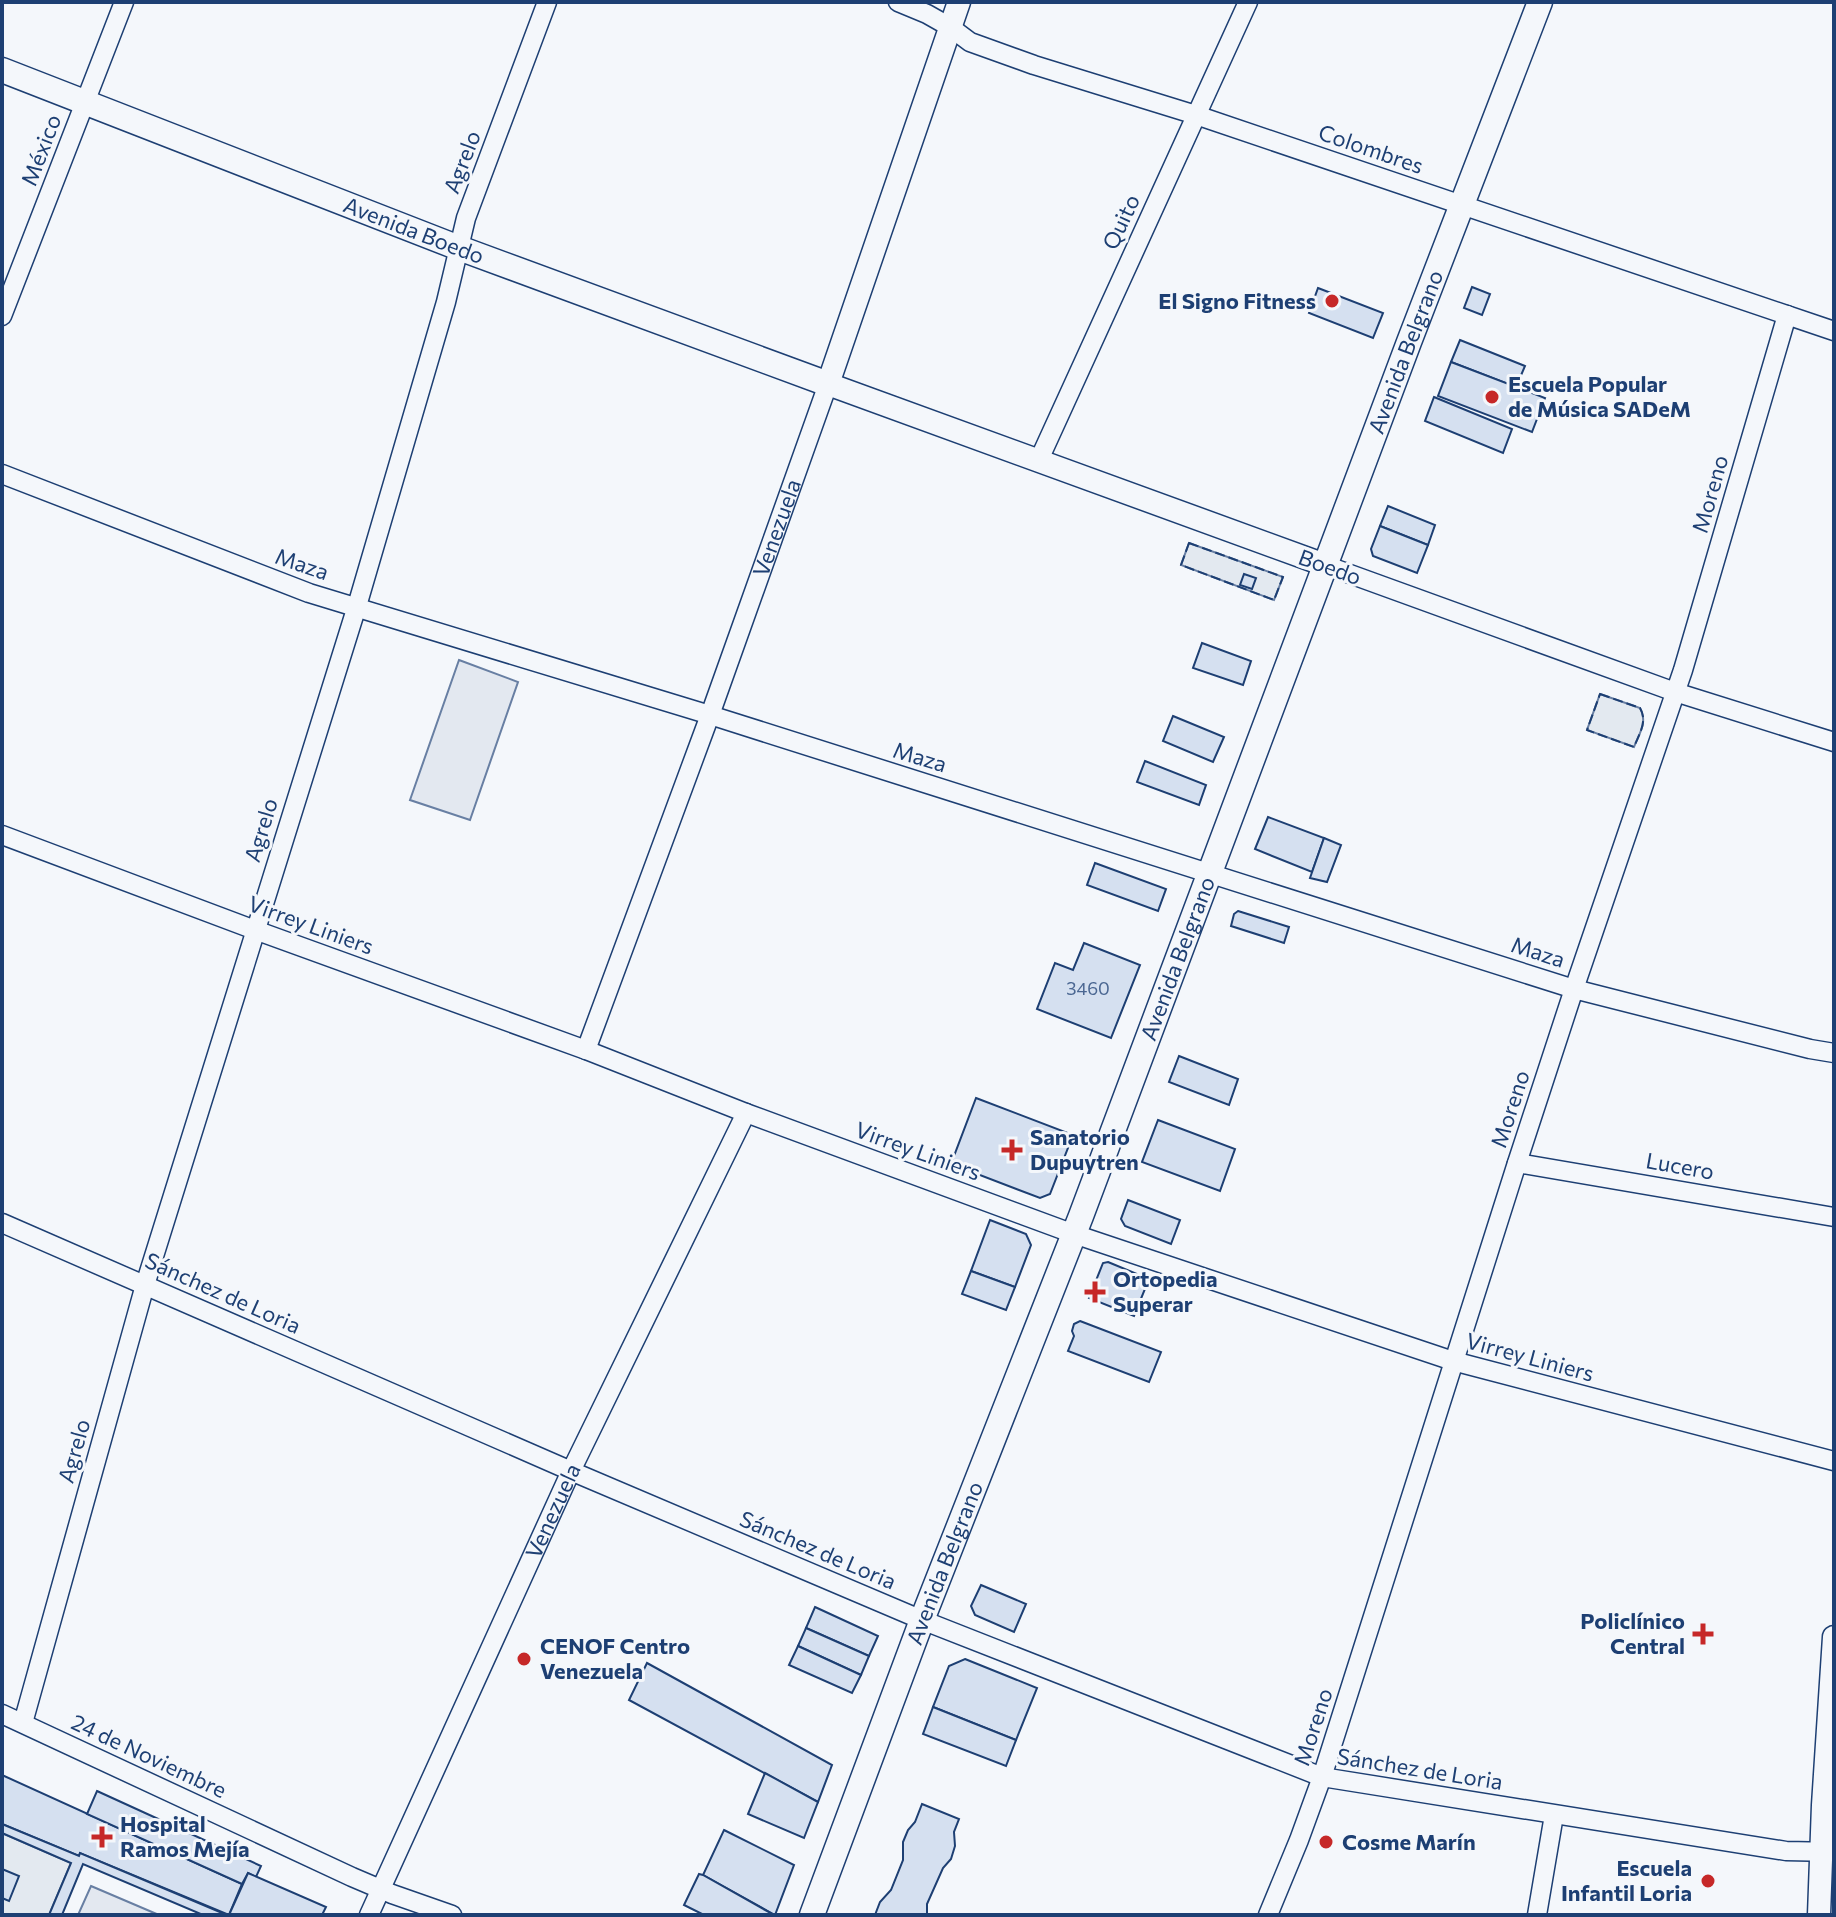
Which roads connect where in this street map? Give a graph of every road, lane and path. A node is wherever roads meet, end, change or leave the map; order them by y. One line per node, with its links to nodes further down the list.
1 (124, 2): 9 (street, México)
2 (547, 2): 12 (street, Agrelo)
3 (898, 2): 7 (street, Colombres)
4 (959, 2): 7 (street, Venezuela)
5 (1248, 2): 10 (street, Quito)
6 (1540, 2): 11 (main road, Avenida Belgrano)
7 (950, 27): 10 (street, Colombres); 16 (street, Venezuela)
8 (2, 70): 9 (main road, Avenida Boedo)
9 (85, 103): 12 (main road, Avenida Boedo); 14 (street, México)
10 (1196, 115): 11 (street, Colombres); 17 (street, Quito)
11 (1461, 205): 13 (street, Colombres); 19 (main road, Avenida Belgrano)
12 (459, 248): 16 (main road, Avenida Boedo); 20 (street, Agrelo)
13 (1787, 315): 15 (street, Colombres); 21 (street, Moreno)
14 (2, 316)
15 (1834, 331)
16 (828, 384): 17 (street, Boedo); 22 (street, Venezuela)
17 (1038, 462): 19 (street, Boedo)
18 (2, 474): 20 (street, Maza)
19 (1325, 565): 21 (street, Boedo); 25 (main road, Avenida Belgrano)
20 (357, 606): 22 (street, Maza); 26 (street, Agrelo)
21 (1675, 692): 23 (street, Boedo); 27 (street, Moreno)
22 (710, 715): 25 (street, Maza); 28 (street, Venezuela)
23 (1834, 742)
24 (2, 835): 26 (street, Virrey Liniers)
25 (1210, 873): 27 (street, Maza); 34 (main road, Avenida Belgrano)
26 (255, 930): 28 (street, Virrey Liniers); 35 (street, Agrelo)
27 (1574, 989): 29 (street, Maza); 31 (street, Moreno)
28 (586, 1050): 30 (street, Virrey Liniers)
29 (1834, 1053)
30 (746, 1113): 34 (street, Virrey Liniers); 38 (street, Venezuela)
31 (1517, 1163): 32 (street, Lucero); 36 (street, Moreno)
32 (1834, 1217)
33 (2, 1223): 35 (street, Sánchez de Loria)
34 (1074, 1234): 36 (street, Virrey Liniers); 39 (main road, Avenida Belgrano)
35 (145, 1285): 38 (street, Sánchez de Loria); 42 (street, Agrelo)
36 (1453, 1361): 37 (street, Virrey Liniers); 43 (street, Moreno)
37 (1834, 1461)
38 (571, 1471): 39 (street, Sánchez de Loria); 46 (street, Venezuela)
39 (922, 1620): 43 (street, Sánchez de Loria); 49 (main road, Avenida Belgrano)
40 (1834, 1637): 45 (street)
41 (2, 1714): 42 (street, 24 de Noviembre)
42 (23, 1723): 46 (street, 24 de Noviembre)
43 (1322, 1777): 44 (street, Sánchez de Loria); 50 (street, Moreno)
44 (1554, 1815): 45 (street, Sánchez de Loria); 51 (street)
45 (1828, 1852): 52 (street)
46 (381, 1889): 47 (street, Venezuela); 48 (street, 24 de Noviembre)
47 (369, 1915)
48 (452, 1915)
49 (812, 1915)
50 (1268, 1915)
51 (1537, 1915)
52 (1819, 1915)

